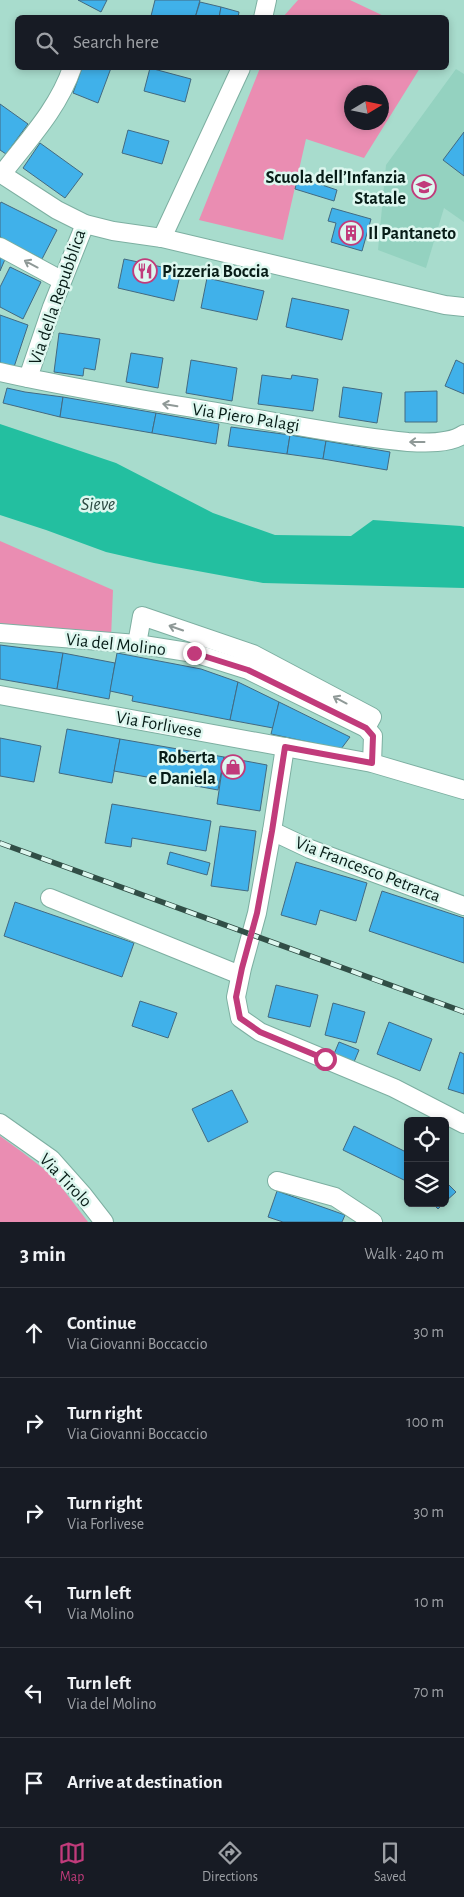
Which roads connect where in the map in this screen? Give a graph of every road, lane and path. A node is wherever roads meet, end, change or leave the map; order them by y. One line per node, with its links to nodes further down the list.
1 (267, 0): 2 (street)
2 (264, 15)
3 (71, 70): 5 (street)
4 (241, 70): 7 (street)
5 (1, 173): 6 (street, Via della Repubblica)
6 (84, 224): 7 (street); 9 (street, Via della Repubblica)
7 (162, 238): 10 (street)
8 (0, 247): 9 (street, one-way to 8)
9 (62, 280): 14 (street, Via della Repubblica)
10 (445, 305): 11 (street); 12 (street)
11 (464, 307)
12 (464, 315)
13 (0, 372): 14 (street, Via Piero Palagi)
14 (28, 378): 15 (street, Via Piero Palagi, one-way to 14)
15 (464, 434)
16 (0, 632): 17 (street, Via del Molino)
17 (137, 644): 19 (street, Via del Molino); 19 (street, one-way to 17)
18 (0, 695): 20 (street, Via Forlivese)
19 (366, 728): 21 (street)
20 (285, 747): 21 (street, Via Forlivese); 23 (street)
21 (372, 763): 22 (street, Via Forlivese)
22 (464, 790)
23 (272, 831): 25 (street, Via Francesco Petrarca); 26 (street)
24 (50, 898): 26 (street)
25 (464, 906)
26 (240, 975): 28 (street)
27 (0, 1123): 30 (street, Via Tirolo)
28 (464, 1124)
29 (277, 1181): 31 (street)
30 (104, 1222)
31 (373, 1222)

